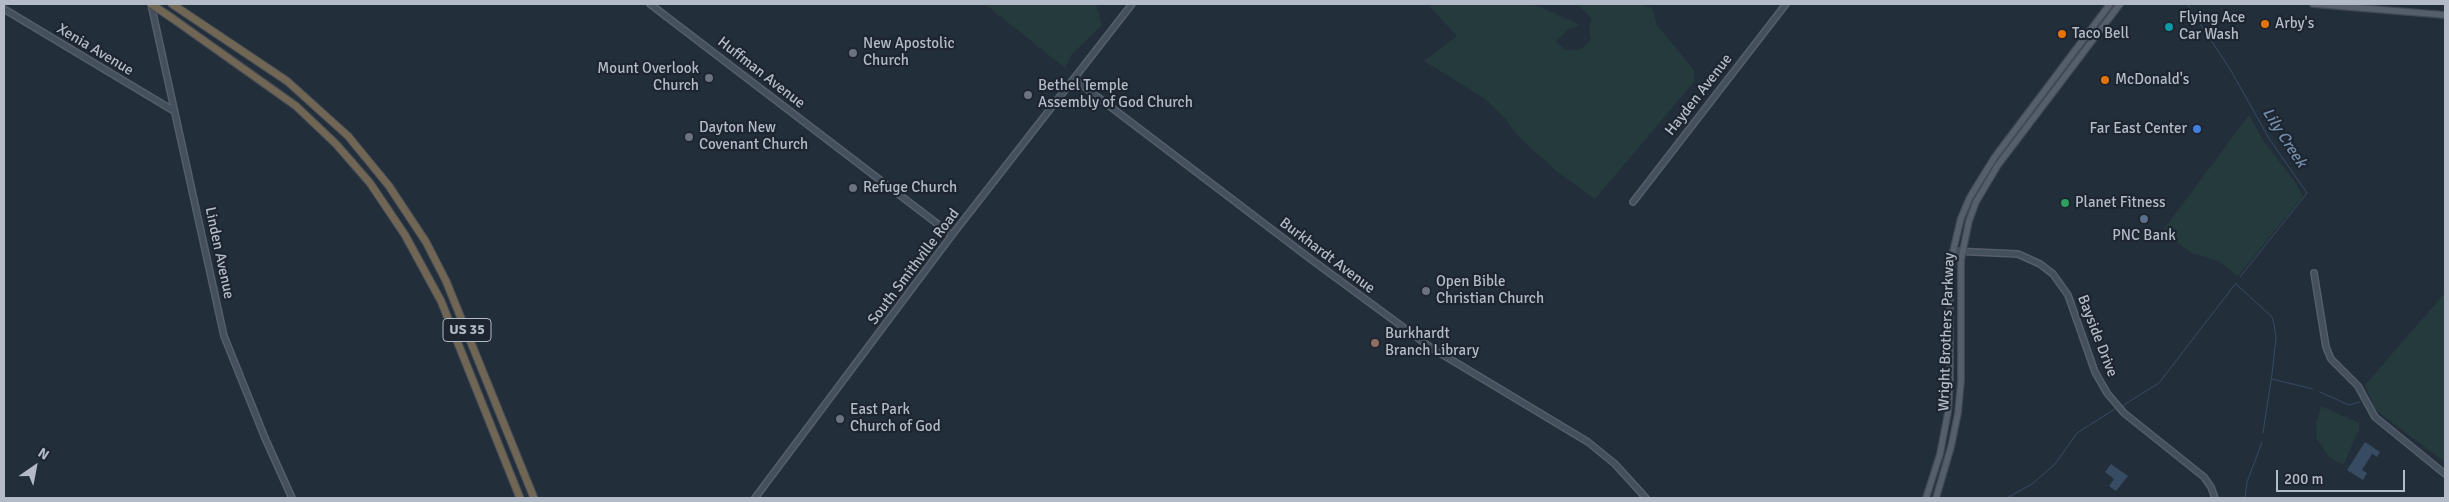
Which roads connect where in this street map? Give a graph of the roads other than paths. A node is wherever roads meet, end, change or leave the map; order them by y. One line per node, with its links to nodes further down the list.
1 (151, 4): 13 (street, Linden Avenue); 22 (highway, US 35, bridge)
2 (172, 4): 19 (highway, US 35)
3 (650, 4): 15 (street, Huffman Avenue)
4 (1132, 4): 12 (street, South Smithville Road)
5 (1786, 4): 14 (street, Hayden Avenue)
6 (2110, 4): 11 (main road); 16 (main road, Wright Brothers Parkway)
7 (2120, 4): 11 (main road, Wright Brothers Parkway)
8 (2313, 4): 10 (main road)
9 (4, 9): 13 (street, Xenia Avenue)
10 (2445, 15)
11 (2095, 36): 17 (main road, Wright Brothers Parkway)
12 (1074, 79): 15 (street, South Smithville Road); 26 (street, Burkhardt Avenue)
13 (174, 111): 21 (street, Linden Avenue)
14 (1633, 202)
15 (952, 236): 25 (street, South Smithville Road)
16 (1953, 251): 17 (street, Bayside Drive); 27 (main road, Wright Brothers Parkway)
17 (1962, 251): 28 (main road, Wright Brothers Parkway); 29 (street, Bayside Drive)
18 (2314, 274): 20 (street)
19 (523, 470): 23 (highway, US 35); 24 (highway)
20 (2445, 474)
21 (292, 498)
22 (520, 498)
23 (534, 498)
24 (540, 498)
25 (755, 498)
26 (1646, 498)
27 (1926, 498)
28 (1936, 498)
29 (2214, 498)

